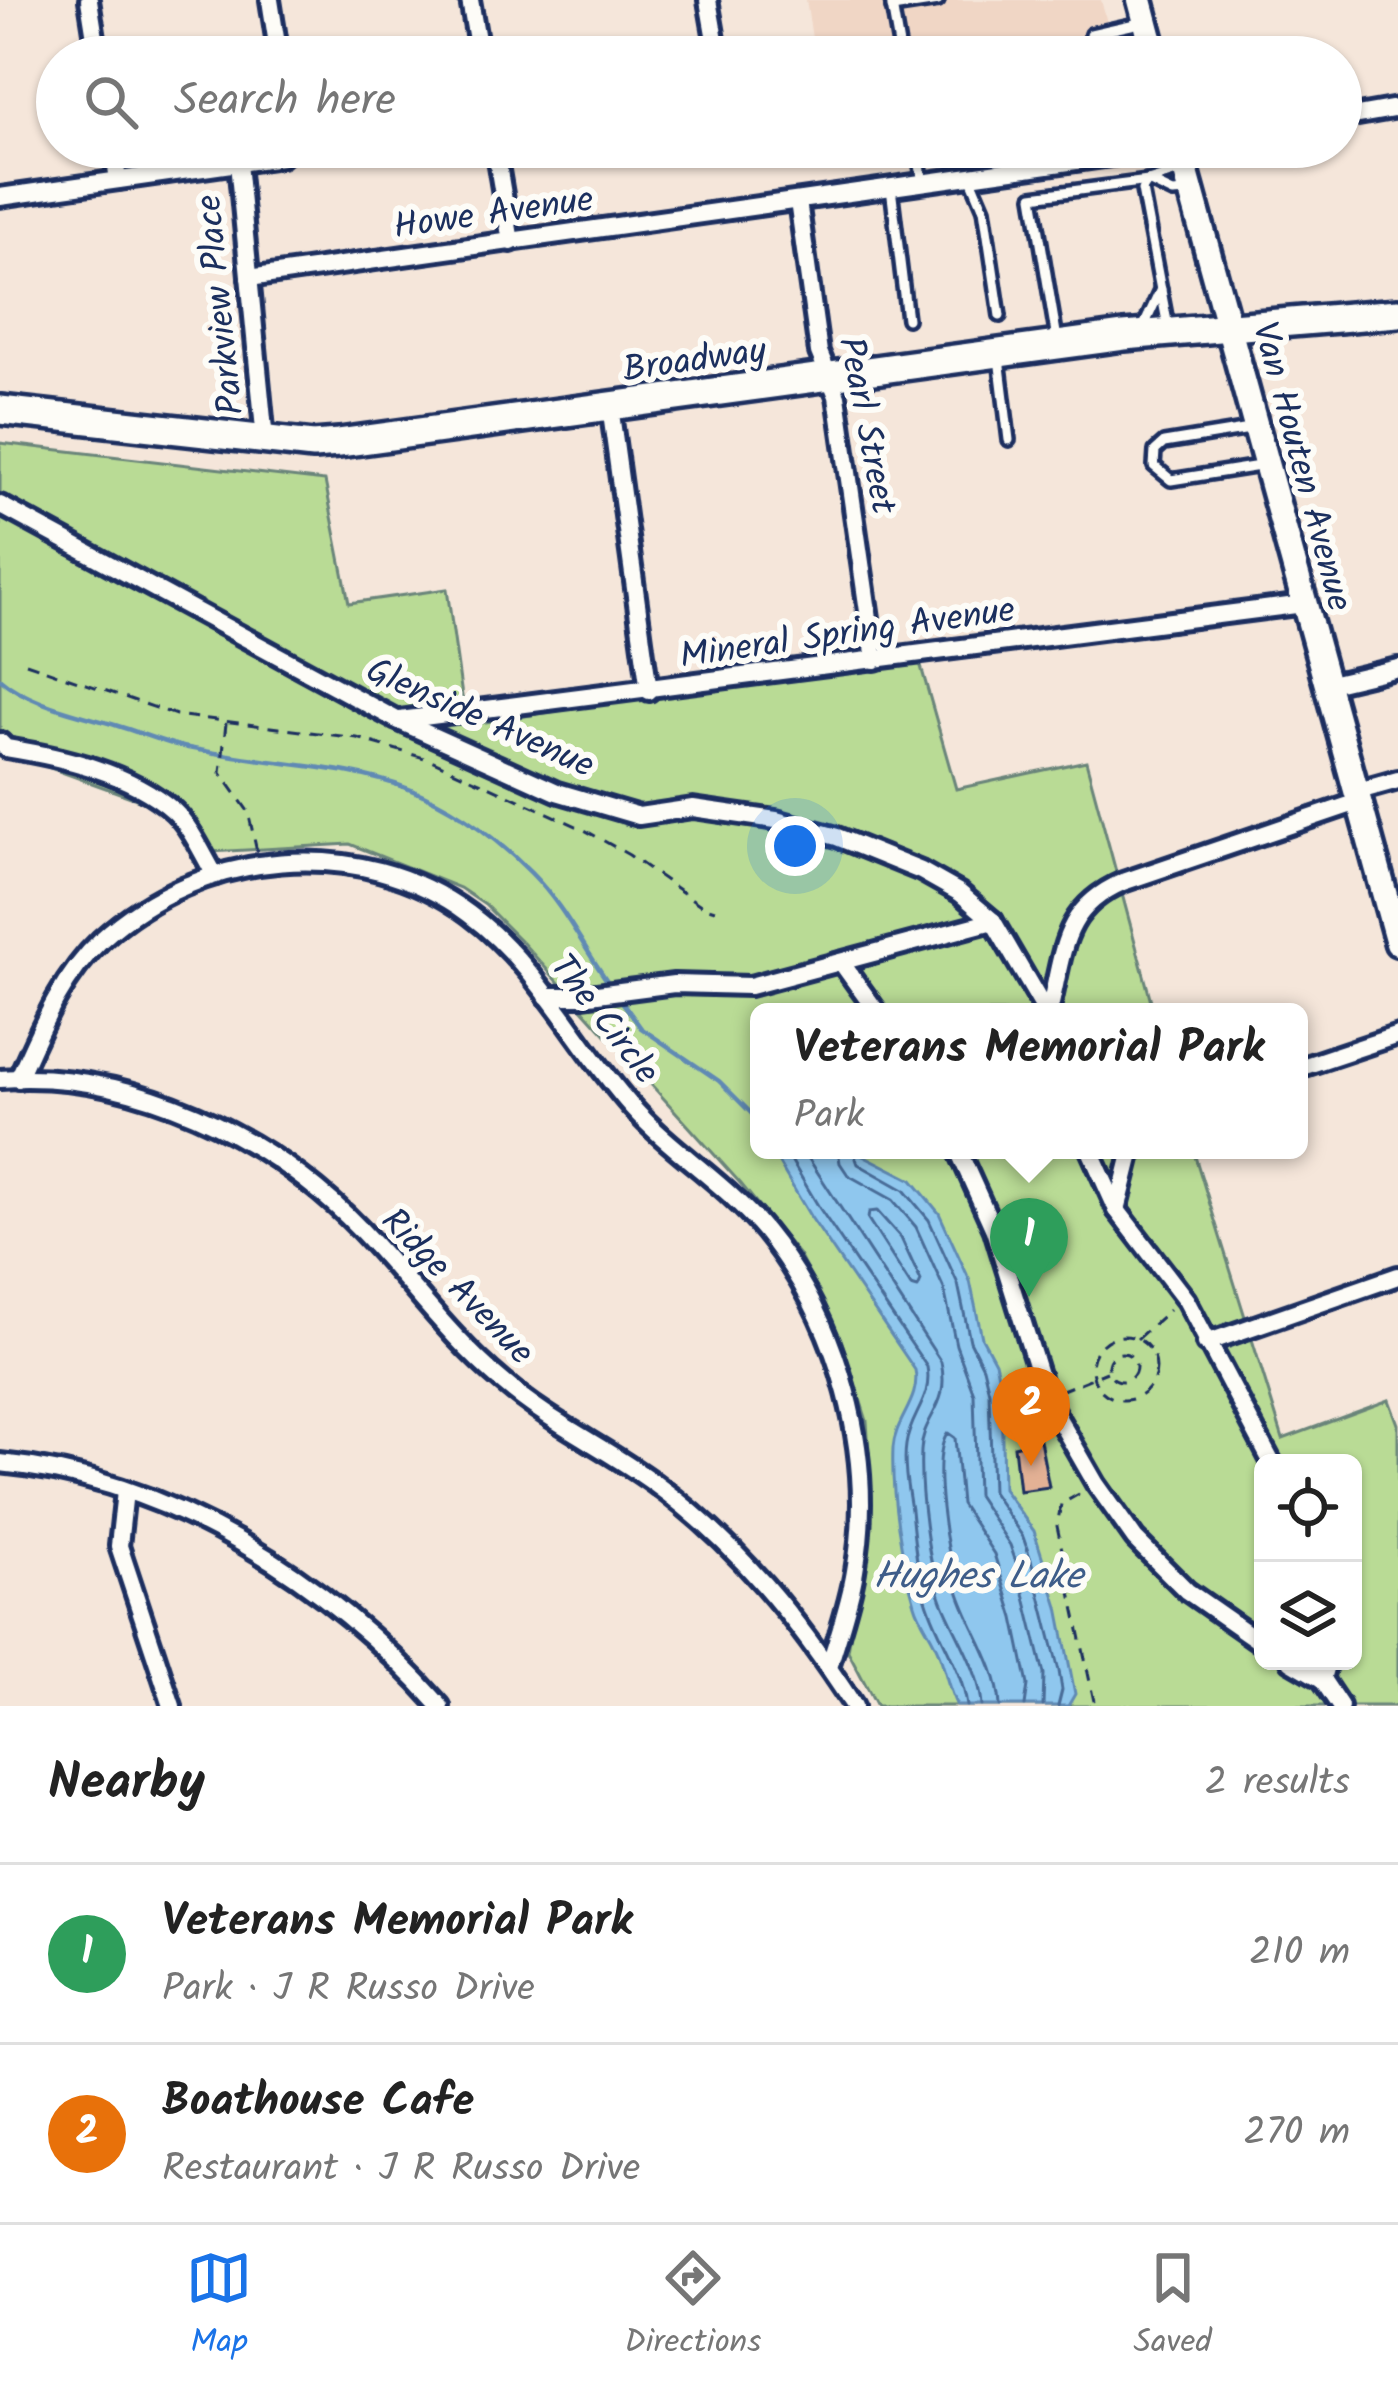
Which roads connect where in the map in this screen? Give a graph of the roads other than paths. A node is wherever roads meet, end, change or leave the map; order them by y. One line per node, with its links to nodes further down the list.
1 (89, 0): 9 (street)
2 (270, 0): 10 (street)
3 (470, 0): 11 (street)
4 (708, 0): 12 (street)
5 (938, 2): 6 (lane)
6 (892, 4): 13 (lane)
7 (1143, 11): 8 (lane)
8 (1091, 34)
9 (95, 36)
10 (276, 36)
11 (476, 36)
12 (714, 36)
13 (897, 36)
14 (1398, 108): 15 (street)
15 (1362, 114)
16 (116, 168): 27 (street)
17 (203, 168): 27 (street)
18 (238, 168): 35 (street, Parkview Place)
19 (499, 168): 34 (street)
20 (920, 168): 29 (lane)
21 (1028, 168): 26 (street, Howe Avenue)
22 (1035, 168): 31 (lane)
23 (1174, 168): 28 (lane)
24 (1181, 168): 28 (lane)
25 (1183, 168): 40 (main road, Van Houten Avenue)
26 (970, 176): 29 (street, Howe Avenue); 38 (lane)
27 (118, 180): 32 (street)
28 (1148, 181): 31 (lane); 36 (lane)
29 (923, 183): 30 (street, Howe Avenue)
30 (891, 188): 33 (street, Howe Avenue); 39 (lane)
31 (1036, 195): 42 (lane)
32 (0, 196)
33 (798, 201): 34 (street, Howe Avenue); 44 (street, Pearl Street)
34 (511, 242): 35 (street, Howe Avenue)
35 (249, 278): 48 (street, Parkview Place)
36 (1161, 290): 41 (lane); 41 (lane)
37 (1398, 313): 40 (main road, Broadway)
38 (1000, 316)
39 (908, 319)
40 (1228, 327): 41 (main road, Broadway); 47 (main road, Van Houten Avenue)
41 (1154, 334): 42 (main road, Broadway)
42 (1058, 345): 43 (main road, Broadway)
43 (999, 353): 44 (main road, Broadway); 49 (lane)
44 (828, 375): 45 (main road, Broadway); 53 (street, Pearl Street)
45 (610, 406): 48 (main road, Broadway); 56 (street)
46 (0, 410): 48 (main road, Broadway)
47 (1256, 428): 50 (main road, Van Houten Avenue); 50 (lane)
48 (265, 440)
49 (1009, 440)
50 (1266, 465): 52 (main road, Van Houten Avenue)
51 (0, 505): 57 (street, Glenside Avenue)
52 (1304, 604): 53 (street, Mineral Spring Avenue); 55 (main road, Van Houten Avenue)
53 (875, 661): 56 (street, Mineral Spring Avenue)
54 (1398, 668): 55 (street)
55 (1326, 686): 60 (main road, Van Houten Avenue)
56 (649, 691): 57 (street, Mineral Spring Avenue)
57 (397, 720): 62 (street, Glenside Avenue)
58 (2, 747): 61 (street)
59 (1398, 780): 60 (street)
60 (1357, 797): 63 (main road, Van Houten Avenue); 68 (street)
61 (215, 875): 65 (street, The Circle); 71 (street, The Circle)
62 (993, 920): 64 (street); 67 (street, Glenside Avenue)
63 (1398, 943)
64 (841, 962): 65 (street); 66 (street)
65 (547, 996): 82 (street, The Circle)
66 (871, 1003)
67 (1042, 1003)
68 (1050, 1003)
69 (1398, 1035): 70 (street)
70 (1308, 1065)
71 (9, 1079): 82 (street, Ridge Avenue)
72 (962, 1159): 81 (street)
73 (1094, 1159): 75 (street)
74 (1130, 1159): 75 (street)
75 (1117, 1210): 77 (street)
76 (1398, 1276): 77 (street)
77 (1206, 1342): 78 (street)
78 (1267, 1454)
79 (0, 1463): 80 (street)
80 (125, 1491): 84 (street); 85 (street)
81 (1254, 1638)
82 (829, 1667): 86 (street, Ridge Avenue)
83 (1324, 1670): 87 (street)
84 (172, 1706)
85 (440, 1706)
86 (854, 1706)
87 (1340, 1706)

